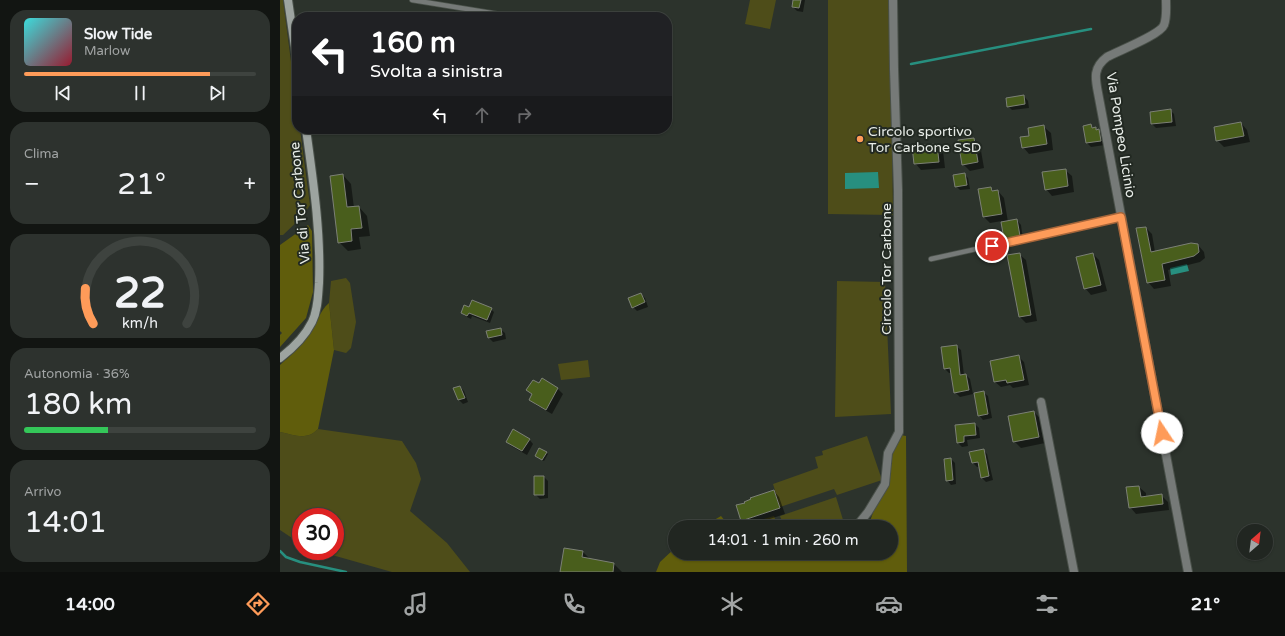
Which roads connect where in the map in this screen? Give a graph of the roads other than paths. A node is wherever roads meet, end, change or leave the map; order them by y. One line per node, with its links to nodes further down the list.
1 (288, 0): 6 (main road)
2 (412, 0): 5 (lane)
3 (893, 0): 12 (street, Circolo Tor Carbone)
4 (1166, 0): 8 (street, Via Pompeo Licinio)
5 (485, 12)
6 (292, 27)
7 (307, 134): 10 (main road, Via di Tor Carbone)
8 (1121, 217): 9 (lane); 14 (street, Via Pompeo Licinio)
9 (931, 259)
10 (280, 358)
11 (1040, 402): 13 (street)
12 (862, 520)
13 (1074, 572)
14 (1188, 572)

